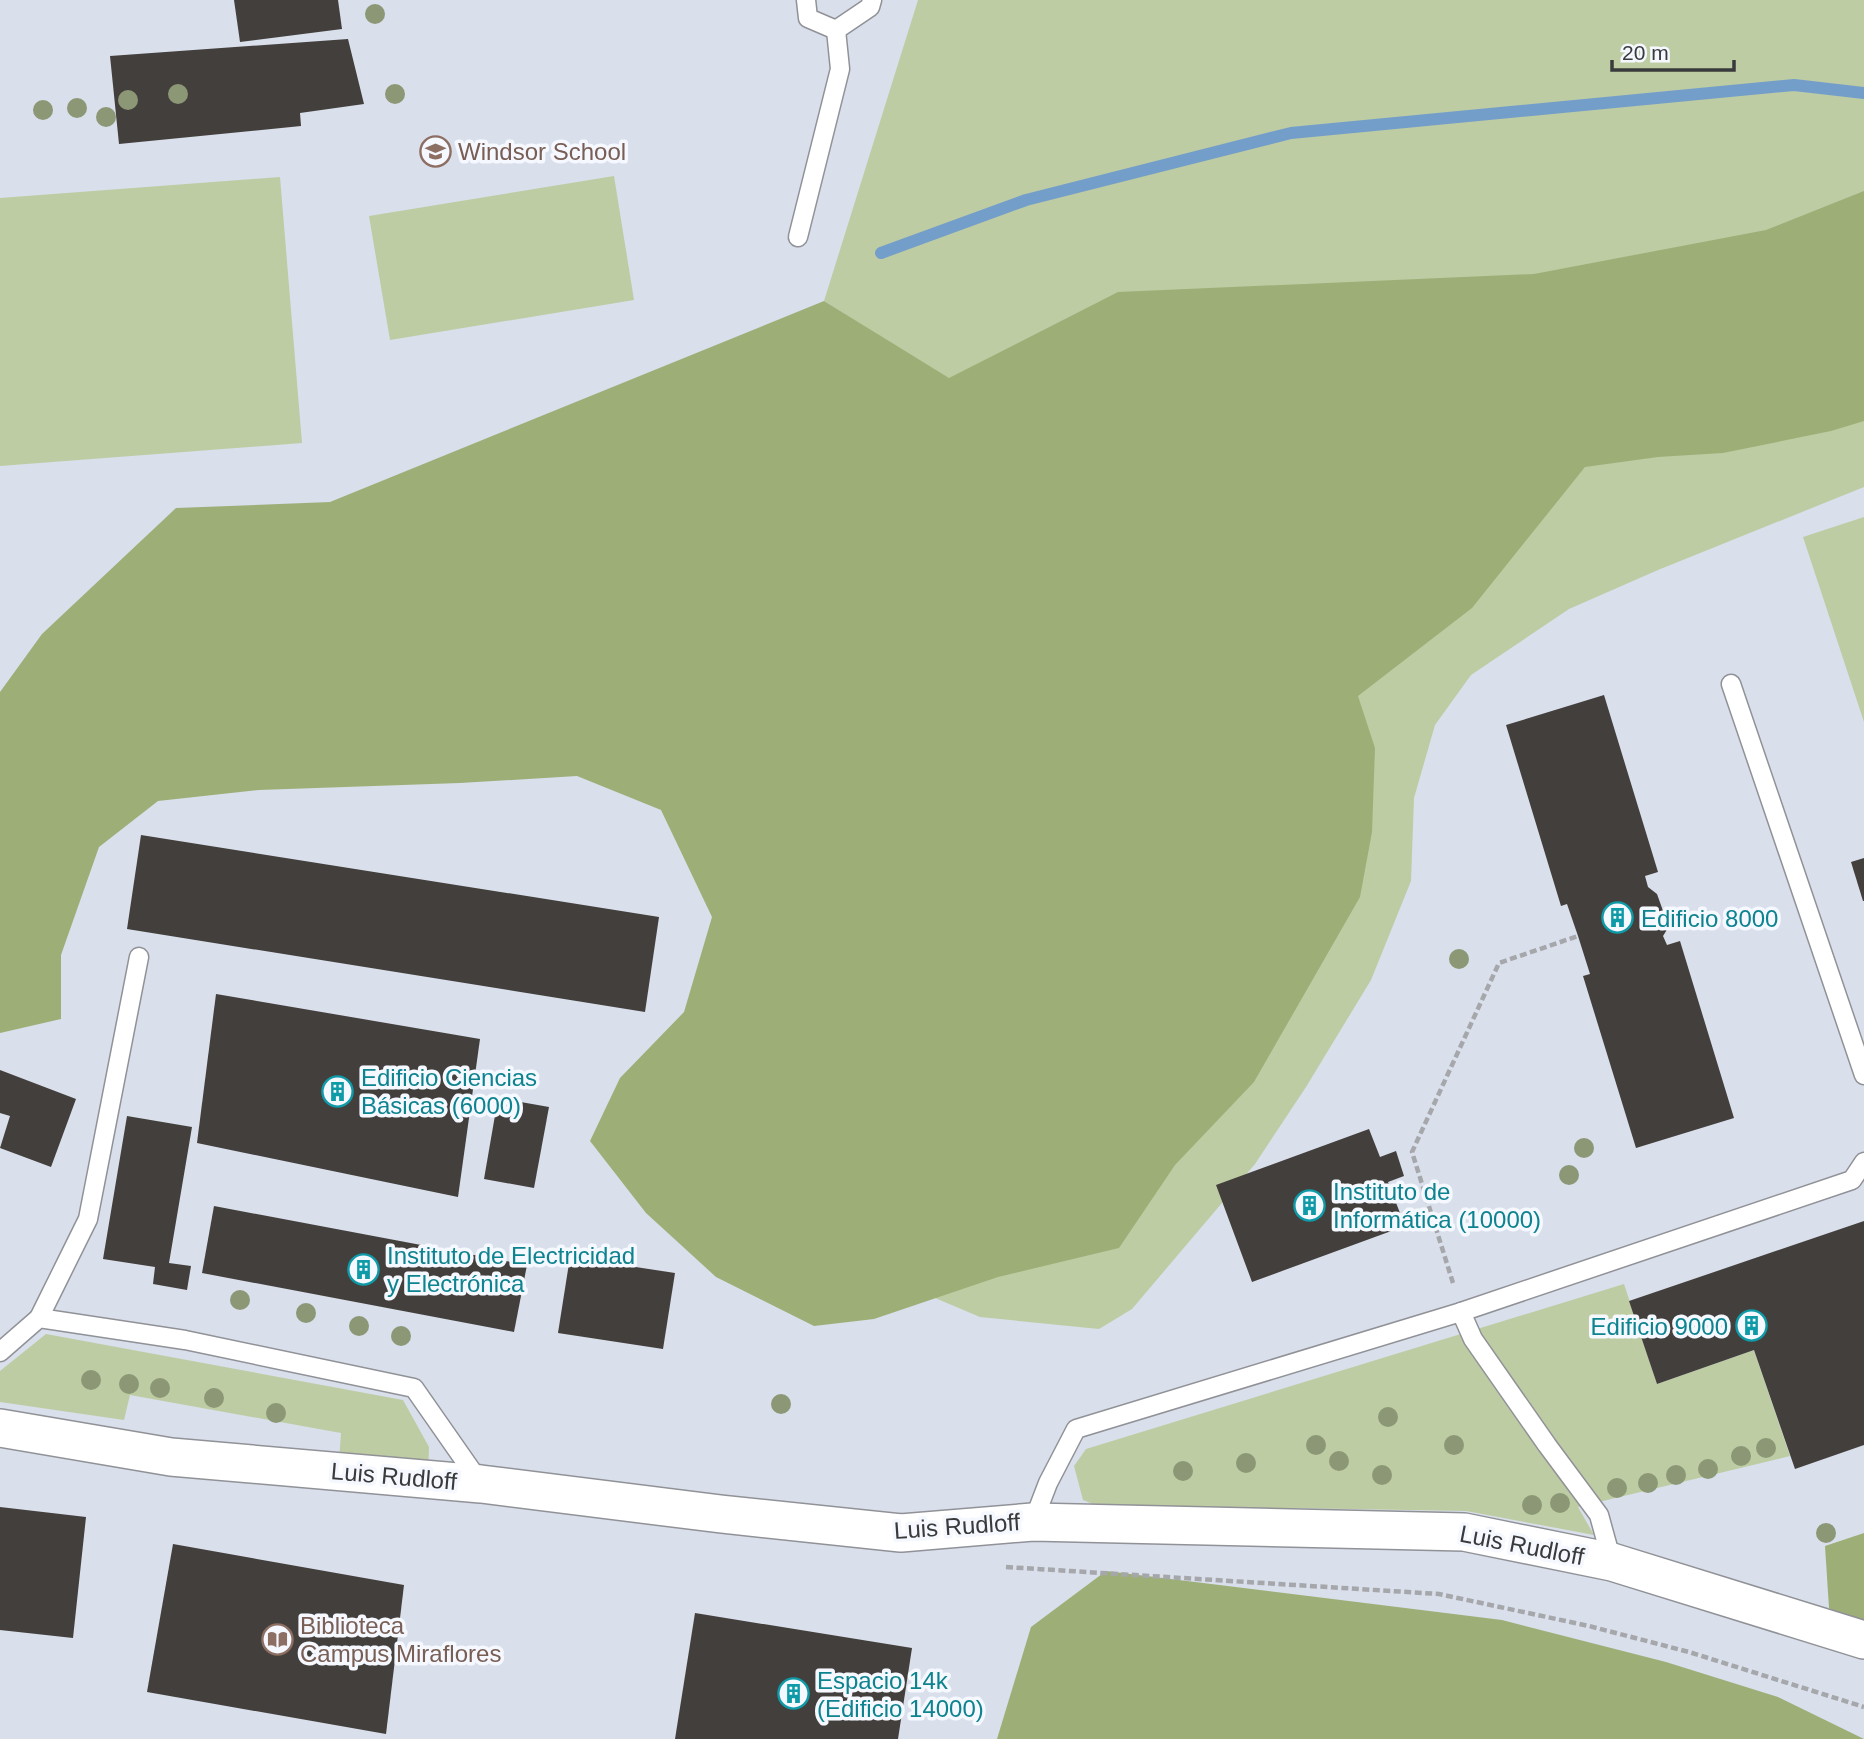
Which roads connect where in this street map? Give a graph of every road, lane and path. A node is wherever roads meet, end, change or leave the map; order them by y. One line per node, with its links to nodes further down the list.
1 (806, 0): 3 (lane)
2 (872, 0): 3 (lane)
3 (836, 30): 4 (lane)
4 (798, 237)
5 (1731, 684): 8 (lane)
6 (1578, 936): 10 (path)
7 (138, 957): 11 (lane)
8 (1864, 1075)
9 (1864, 1162): 10 (lane)
10 (1461, 1312): 15 (lane); 16 (lane)
11 (39, 1318): 12 (lane); 14 (lane)
12 (0, 1352)
13 (0, 1428): 14 (street, Luis Rudloff)
14 (481, 1484): 15 (street, Luis Rudloff)
15 (1033, 1522): 16 (street, Luis Rudloff)
16 (1612, 1562): 17 (street, Luis Rudloff)
17 (1864, 1640)

